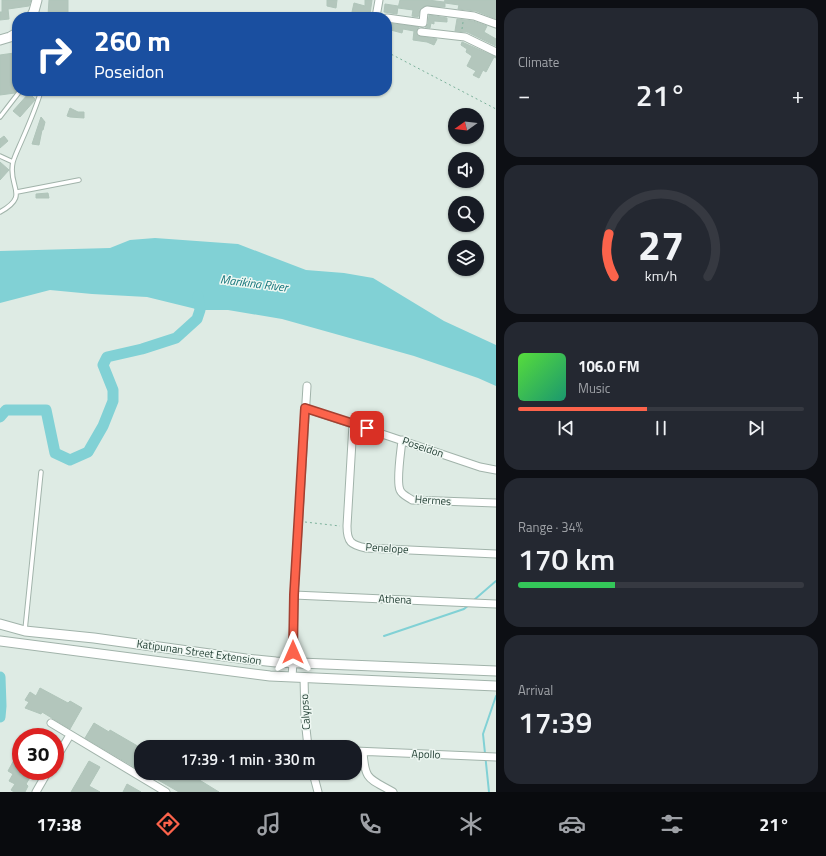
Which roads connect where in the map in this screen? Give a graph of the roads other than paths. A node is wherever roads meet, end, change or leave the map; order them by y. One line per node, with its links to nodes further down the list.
1 (36, 0): 3 (street)
2 (379, 0): 4 (street)
3 (34, 12)
4 (378, 12)
5 (392, 19): 6 (street)
6 (423, 23): 7 (street); 10 (street)
7 (496, 24)
8 (12, 35): 9 (street)
9 (0, 40)
10 (496, 52)
11 (16, 96): 13 (lane)
12 (39, 96): 15 (lane)
13 (0, 117)
14 (0, 156): 15 (lane)
15 (13, 162): 17 (lane)
16 (79, 180): 17 (lane)
17 (17, 192): 18 (lane)
18 (0, 212)
19 (307, 386): 20 (street)
20 (305, 408): 21 (street, Poseidon); 27 (street)
21 (353, 424): 22 (street, Poseidon); 26 (street, Penelope)
22 (402, 440): 23 (street, Poseidon); 25 (street, Hermes)
23 (496, 470)
24 (41, 472): 30 (lane)
25 (496, 503)
26 (496, 554)
27 (294, 595): 28 (street, Athena); 32 (street)
28 (496, 604)
29 (0, 624): 30 (street, Katipunan Street Extension)
30 (25, 631): 32 (street, Katipunan Street Extension)
31 (0, 641): 34 (street, Katipunan Street Extension)
32 (293, 662): 33 (street, Katipunan Street Extension); 34 (street)
33 (496, 671)
34 (292, 677): 35 (street, Katipunan Street Extension)
35 (304, 677): 36 (street, Katipunan Street Extension); 39 (street, Calypso)
36 (496, 686)
37 (51, 722): 38 (street)
38 (70, 735): 40 (street); 46 (street)
39 (307, 740)
40 (64, 745)
41 (364, 752): 42 (street, Apollo); 48 (street)
42 (496, 757)
43 (44, 780): 45 (street)
44 (315, 780): 47 (street)
45 (39, 791)
46 (166, 792)
47 (318, 792)
48 (393, 792)

